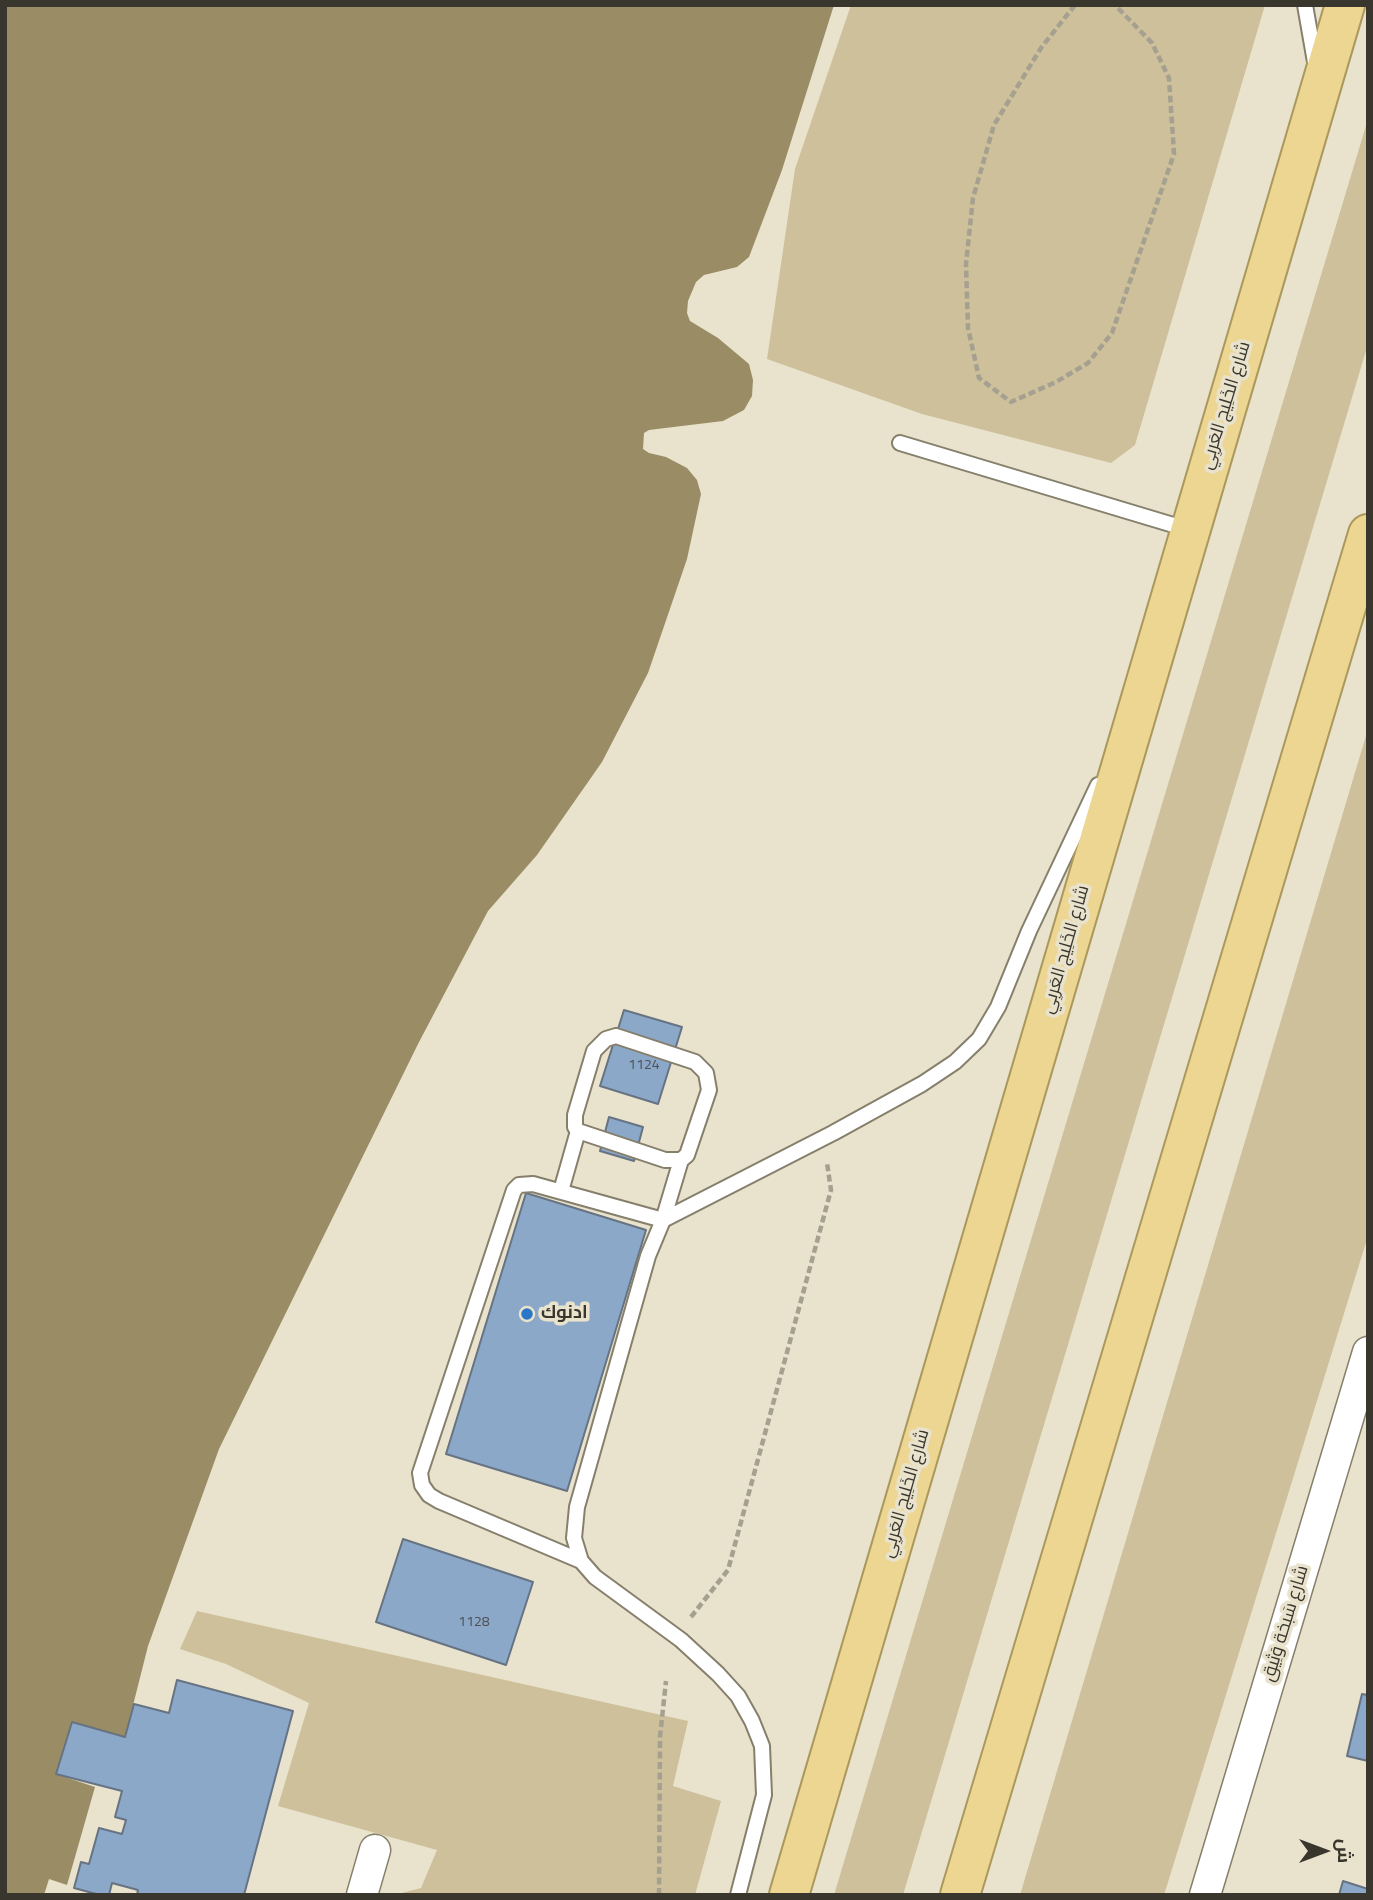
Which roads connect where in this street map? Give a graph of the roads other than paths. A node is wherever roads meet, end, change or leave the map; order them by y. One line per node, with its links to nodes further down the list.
1 (1306, 5): 3 (lane)
2 (1345, 5): 3 (highway, شارع الخَلِيج العَربِي)
3 (1321, 91): 5 (highway, شارع الخَلِيج العَربِي)
4 (900, 443): 5 (lane)
5 (1190, 530): 7 (highway, شارع الخَلِيج العَربِي)
6 (1368, 534): 18 (highway)
7 (1142, 692): 11 (lane); 17 (highway, شارع الخَلِيج العَربِي)
8 (578, 1131): 9 (lane); 9 (lane); 10 (lane)
9 (681, 1160): 11 (lane)
10 (561, 1191): 11 (lane); 13 (lane)
11 (663, 1220): 13 (lane)
12 (1368, 1352): 19 (street, شارع سَبخة وَثِيق)
13 (581, 1561): 16 (lane)
14 (375, 1850): 15 (street)
15 (362, 1895)
16 (738, 1895)
17 (789, 1895)
18 (961, 1895)
19 (1205, 1895)

